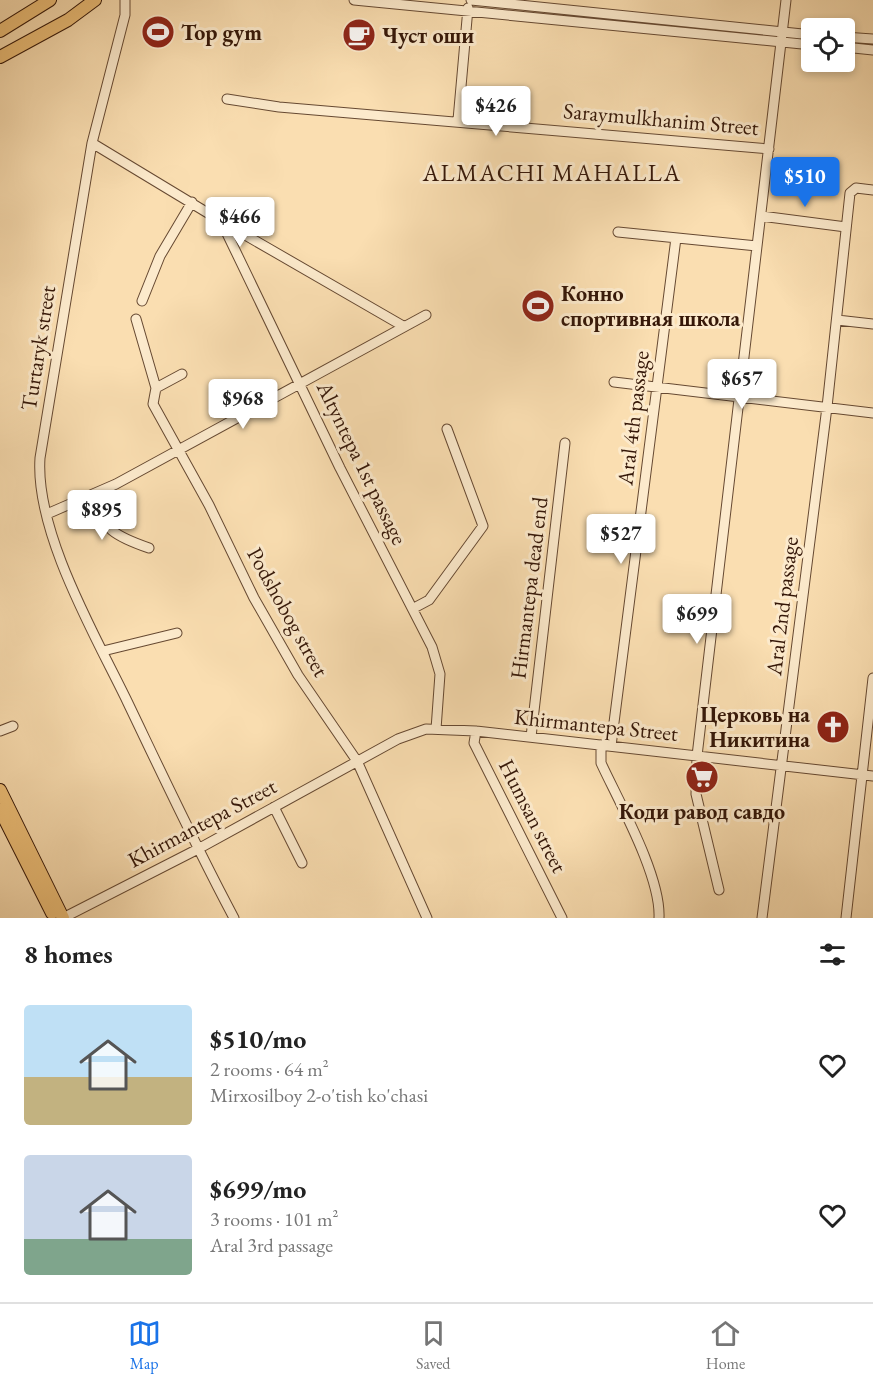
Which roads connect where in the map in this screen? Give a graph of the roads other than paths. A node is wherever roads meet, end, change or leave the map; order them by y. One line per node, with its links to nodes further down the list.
1 (50, 0): 9 (main road)
2 (106, 0): 7 (street)
3 (125, 0): 20 (street, Turtaryk street)
4 (354, 0): 8 (street)
5 (470, 0): 8 (street); 11 (street)
6 (786, 0): 11 (street)
7 (93, 2): 17 (main road)
8 (467, 12): 11 (street); 19 (street)
9 (0, 31)
10 (801, 36): 11 (street)
11 (781, 38): 14 (street); 21 (street)
12 (855, 38): 13 (street)
13 (873, 39)
14 (801, 43)
15 (855, 49): 16 (street)
16 (873, 50)
17 (0, 57)
18 (227, 99): 19 (street, Saraymulkhanim Street)
19 (458, 120): 21 (street, Saraymulkhanim Street)
20 (92, 142): 23 (street); 48 (street, Turtaryk street)
21 (769, 149): 24 (street)
22 (873, 190): 26 (street, Aral 2nd passage)
23 (192, 202): 25 (street); 30 (street)
24 (761, 216): 26 (street); 29 (street)
25 (220, 221): 35 (street); 38 (street, Altyntepa 1st passage)
26 (846, 227): 33 (street, Aral 2nd passage)
27 (618, 232): 28 (street)
28 (676, 238): 29 (street); 39 (street, Aral 4th passage)
29 (757, 246): 41 (street)
30 (142, 301)
31 (426, 315): 35 (street)
32 (135, 319): 40 (street, Podshobog street)
33 (837, 320): 34 (street); 42 (street, Aral 2nd passage)
34 (873, 324)
35 (403, 326): 38 (street)
36 (182, 374): 40 (street)
37 (614, 382): 39 (street)
38 (302, 385): 46 (street); 50 (street, Altyntepa 1st passage)
39 (657, 386): 41 (street); 60 (street, Aral 4th passage)
40 (156, 388): 46 (street, Podshobog street)
41 (741, 396): 42 (street); 61 (street)
42 (827, 407): 43 (street); 63 (street, Aral 2nd passage)
43 (873, 413)
44 (447, 429): 50 (street)
45 (565, 443): 58 (street, Hirmantepa dead end)
46 (179, 449): 47 (street); 62 (street, Podshobog street)
47 (89, 496): 48 (street); 49 (street)
48 (47, 514): 52 (street, Turtaryk street)
49 (149, 548)
50 (414, 608): 55 (street, Altyntepa 1st passage)
51 (177, 633): 52 (street)
52 (103, 651): 69 (street, Turtaryk street)
53 (873, 678): 64 (street)
54 (13, 726): 56 (street)
55 (436, 729): 57 (street, Khirmаntepa Street); 62 (street, Khirmаntepa Street)
56 (0, 731)
57 (476, 731): 58 (street, Khirmаntepa Street); 76 (street, Humsan street)
58 (531, 737): 59 (street, Khirmаntepa Street)
59 (601, 745): 60 (street, Khirmаntepa Street); 77 (street)
60 (611, 746): 61 (street, Khirmаntepa Street)
61 (697, 756): 63 (street, Khirmаntepa Street); 71 (street)
62 (357, 761): 67 (street, Khirmantepa Street); 75 (street, Podshobog street)
63 (782, 765): 64 (street, Khirmаntepa Street); 78 (street, Aral 2nd passage)
64 (861, 775): 65 (street, Khirmаntepa Street); 79 (street)
65 (873, 776)
66 (0, 790): 73 (main road)
67 (274, 807): 69 (street, Khirmantepa Street); 70 (street)
68 (0, 810): 72 (main road)
69 (198, 849): 73 (street, Khirmantepa Street); 74 (street, Turtaryk street)
70 (302, 862)
71 (718, 890)
72 (54, 918)
73 (63, 918)
74 (234, 918)
75 (427, 918)
76 (562, 918)
77 (659, 918)
78 (762, 918)
79 (846, 918)

